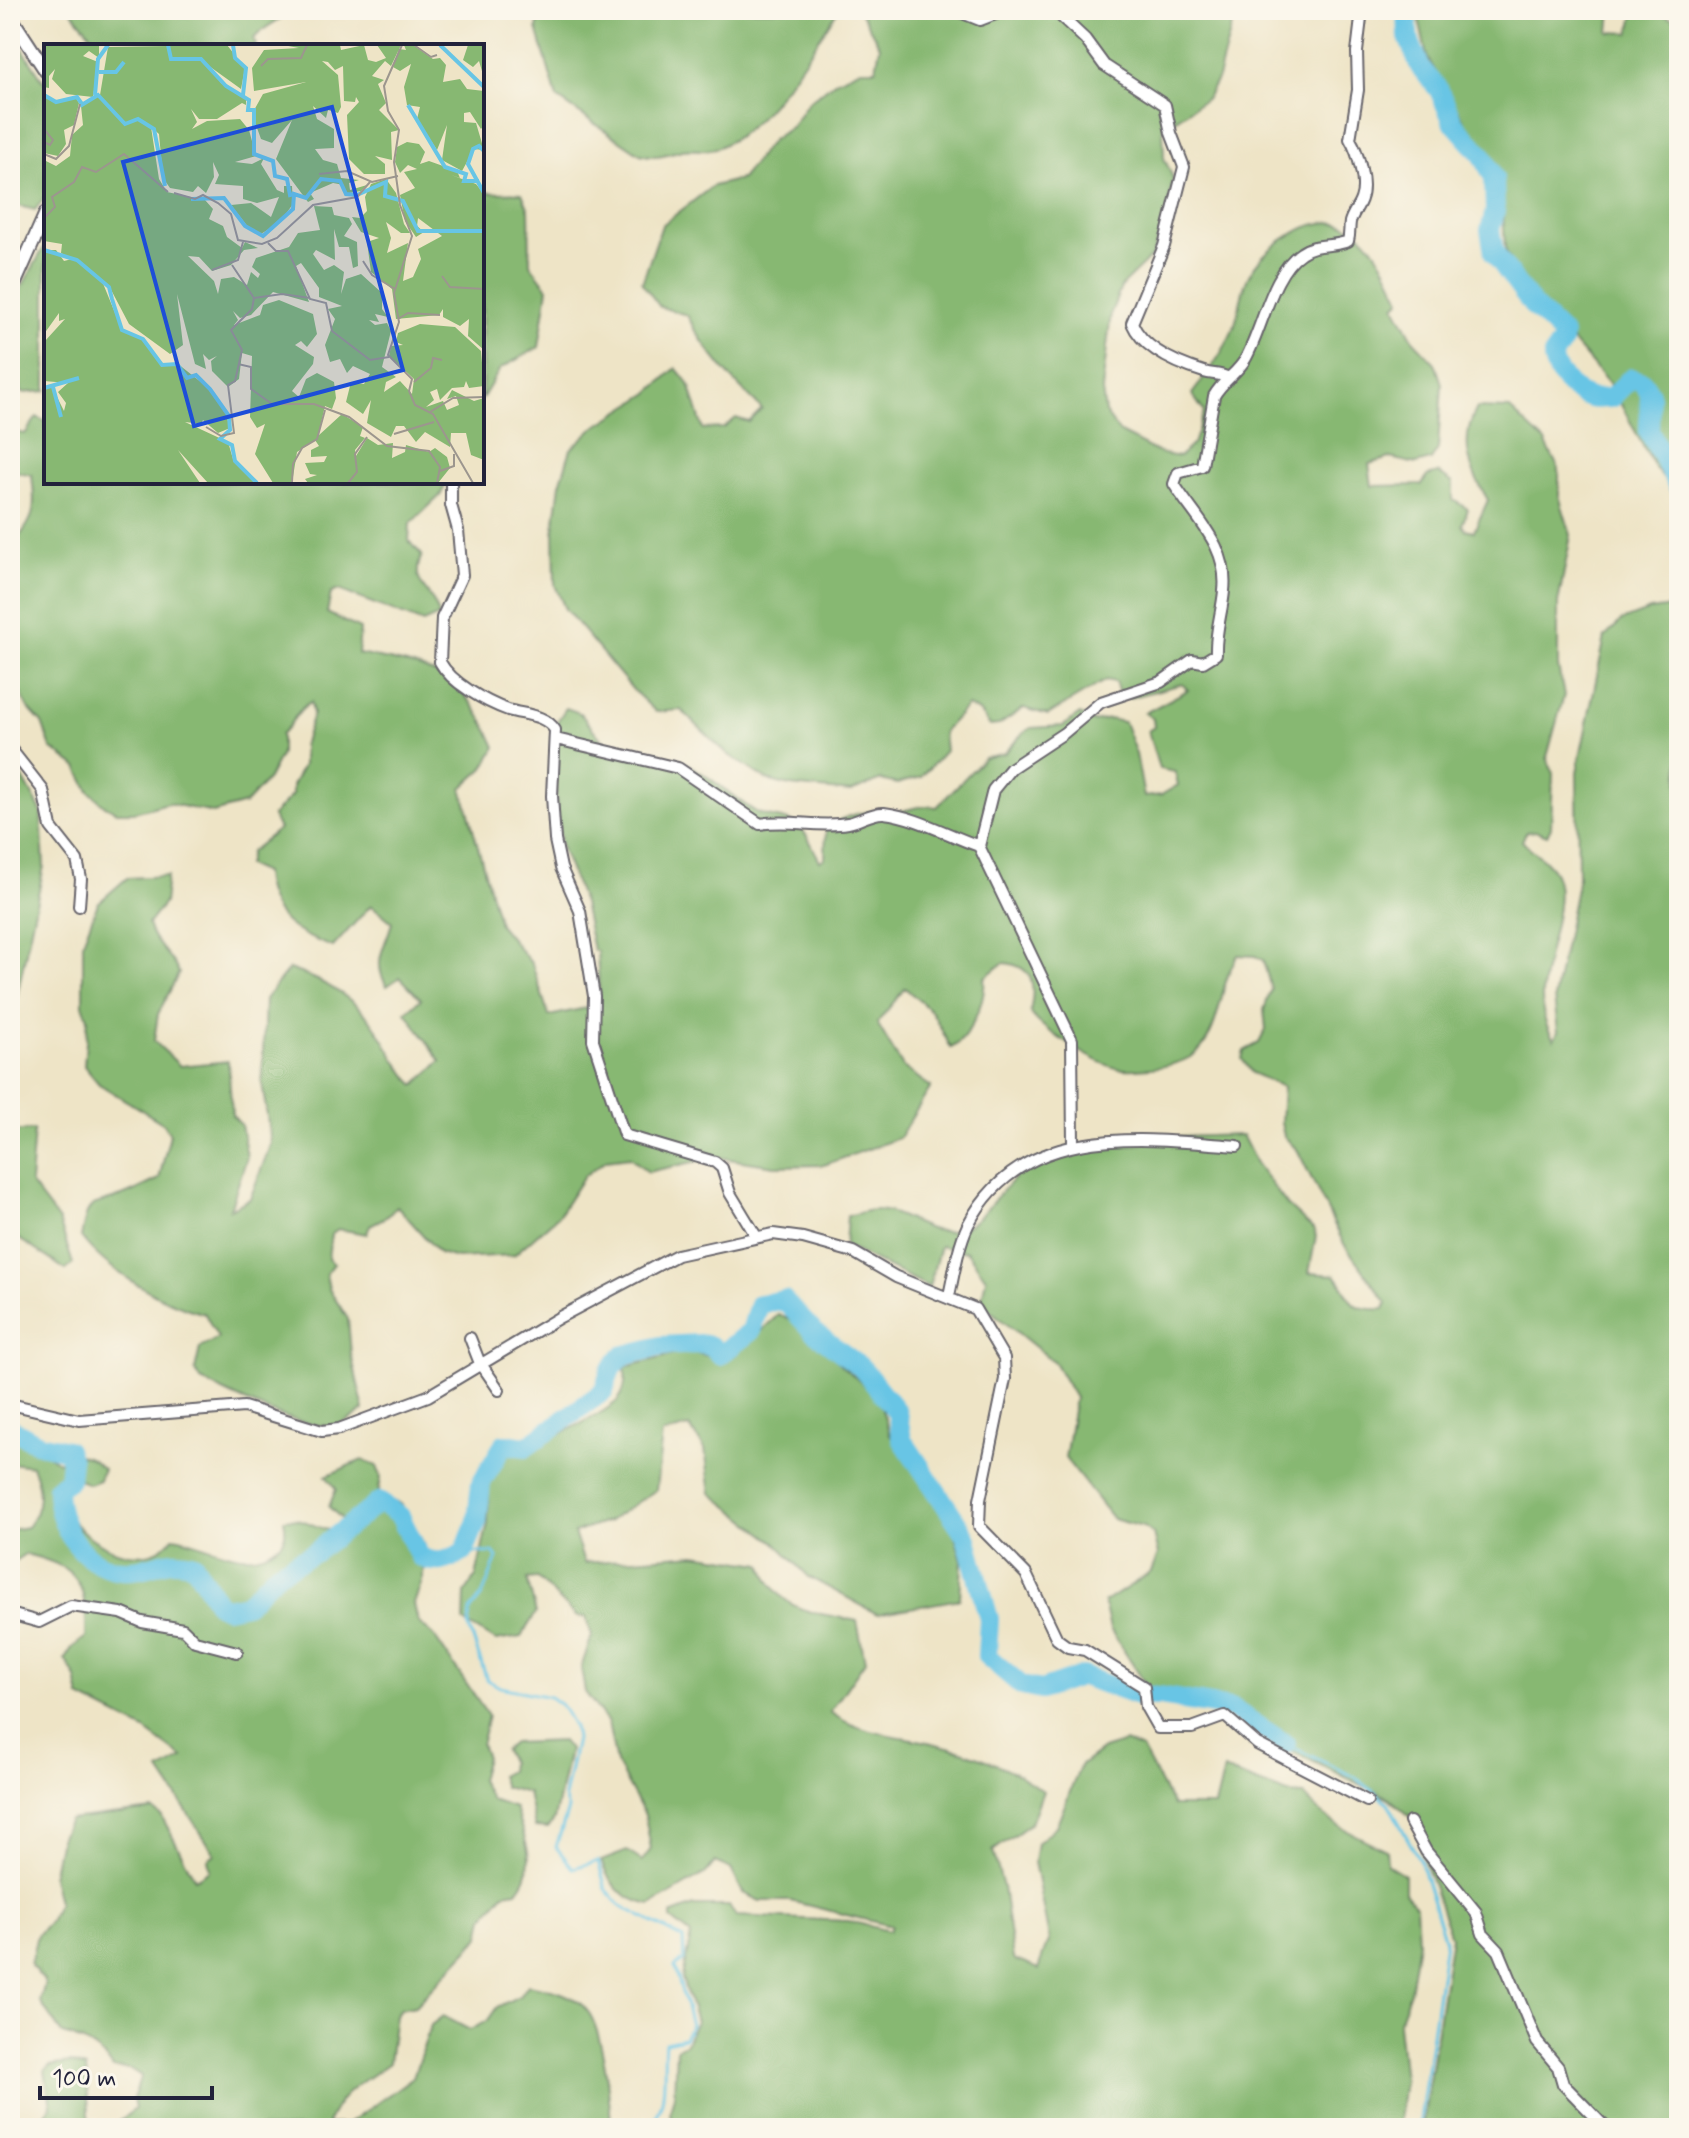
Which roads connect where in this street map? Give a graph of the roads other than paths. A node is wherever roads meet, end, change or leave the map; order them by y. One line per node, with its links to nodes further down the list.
1 (955, 10): 2 (street)
2 (1006, 10)
3 (1054, 10): 9 (street)
4 (1362, 10): 9 (street)
5 (10, 16): 6 (street)
6 (44, 68)
7 (44, 218): 8 (street)
8 (10, 294)
9 (1228, 378): 13 (street)
10 (451, 484): 11 (street)
11 (556, 739): 13 (street); 17 (street)
12 (10, 748): 14 (street)
13 (979, 846): 15 (street)
14 (79, 906)
15 (1073, 1144): 16 (street); 18 (street)
16 (1237, 1146)
17 (756, 1236): 18 (street); 20 (street)
18 (949, 1296): 25 (street)
19 (470, 1338): 20 (street)
20 (481, 1365): 21 (street); 22 (street)
21 (499, 1390)
22 (10, 1404)
23 (10, 1614): 24 (street)
24 (237, 1652)
25 (1367, 1801)
26 (1410, 1822): 27 (street)
27 (1606, 2128)

